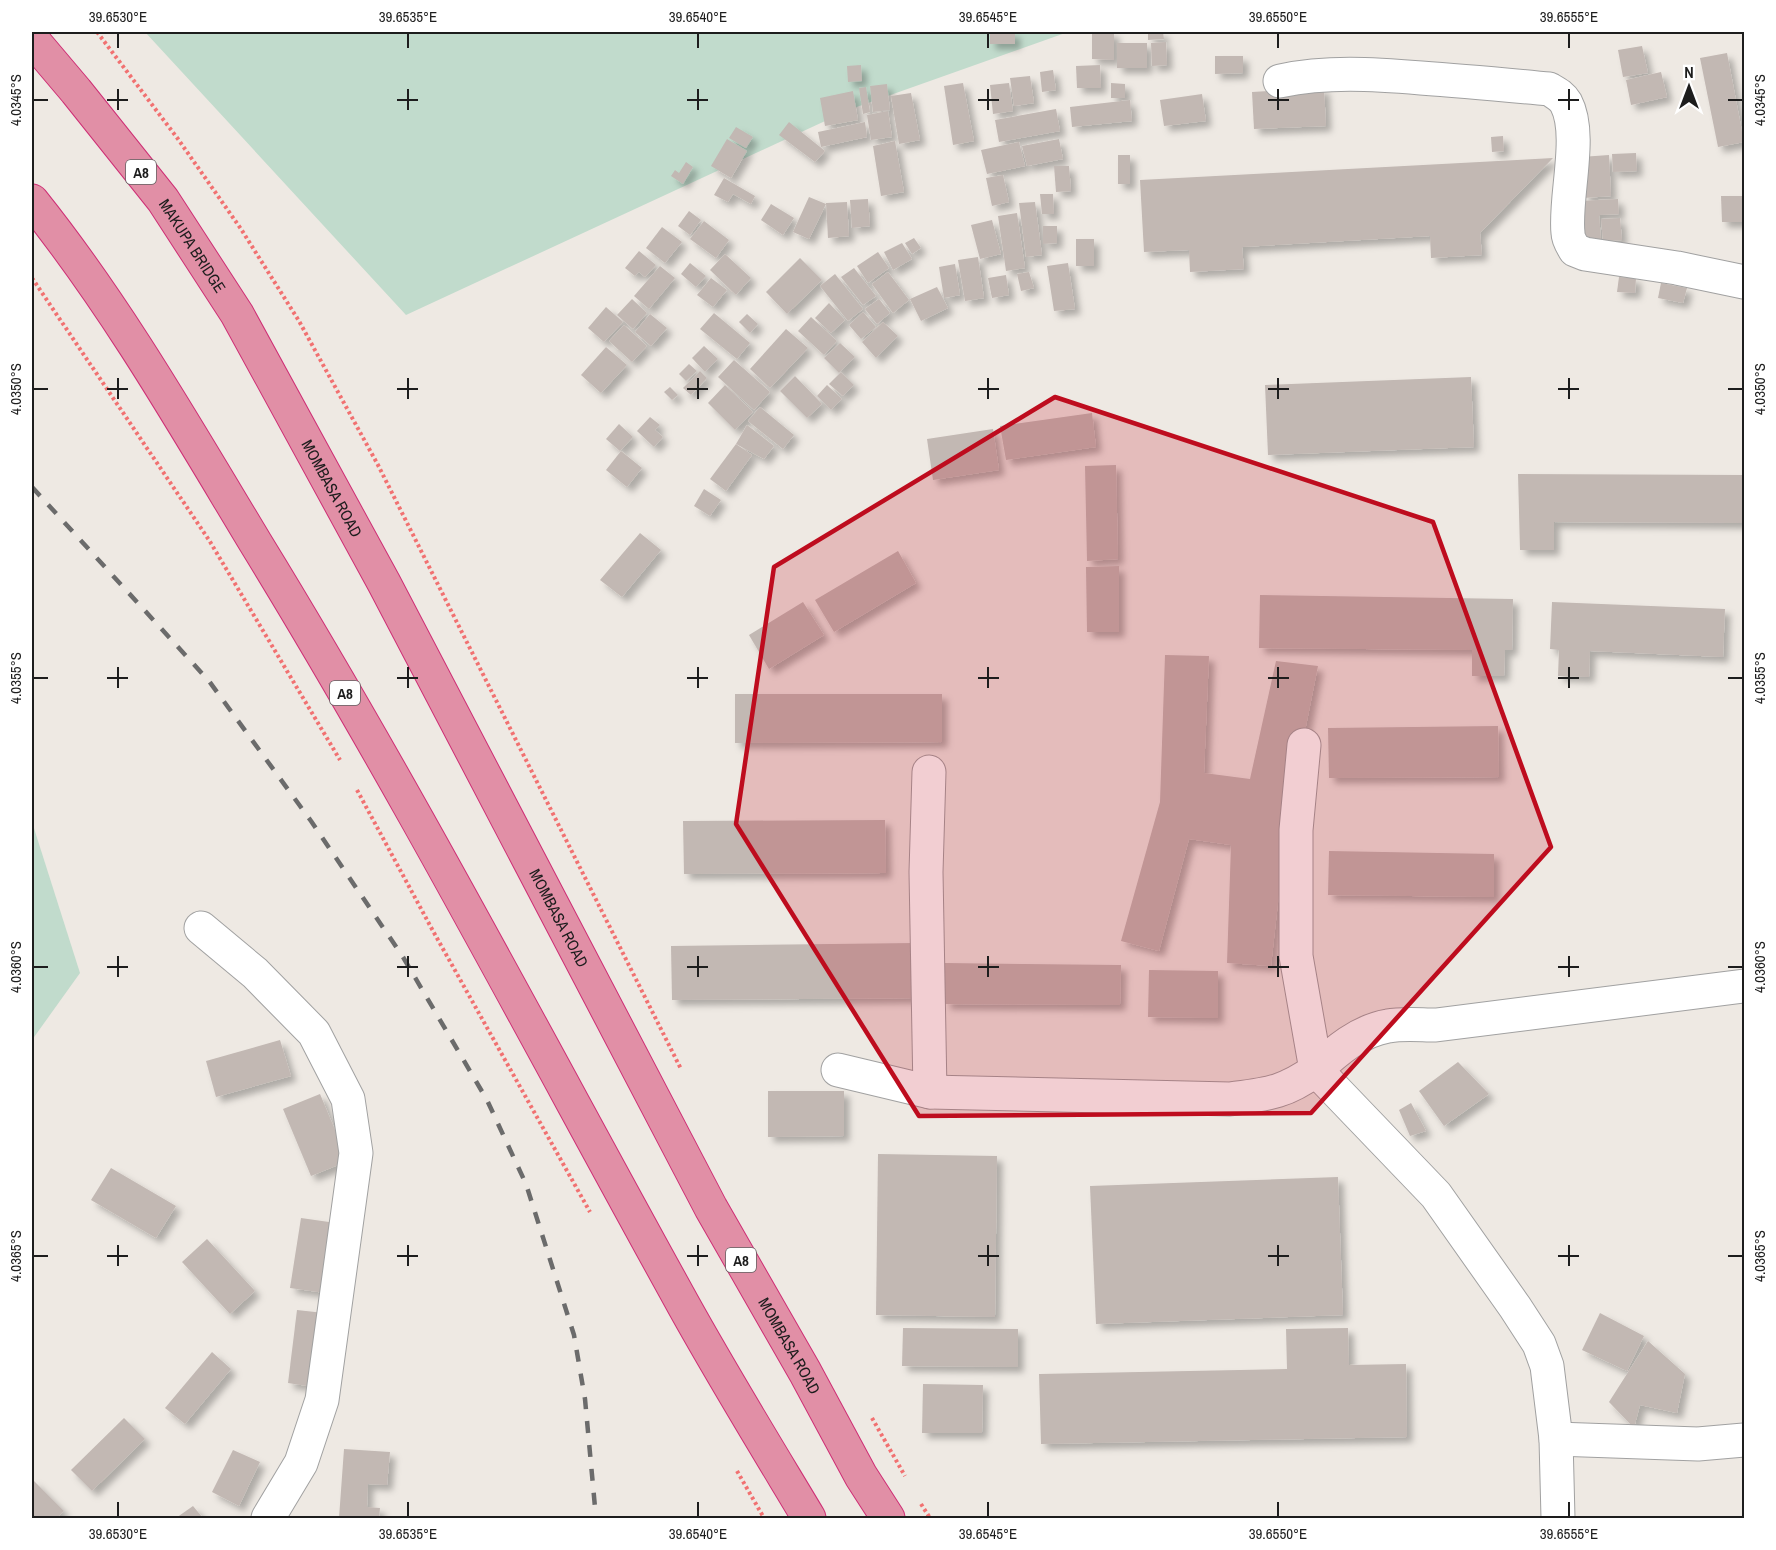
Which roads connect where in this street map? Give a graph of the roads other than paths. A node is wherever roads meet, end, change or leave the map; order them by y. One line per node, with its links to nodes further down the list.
1 (32, 39): 5 (highway, MAKUPA BRIDGE / A8)
2 (1280, 81): 4 (street)
3 (32, 201): 16 (highway, A8)
4 (1744, 282)
5 (237, 314): 17 (highway, MOMBASA ROAD / A8)
6 (1304, 745): 11 (street)
7 (929, 772): 12 (street)
8 (201, 928): 15 (street)
9 (1744, 986): 11 (street)
10 (838, 1070): 12 (street)
11 (1316, 1070): 12 (street); 13 (street)
12 (930, 1092)
13 (1556, 1439): 14 (street); 18 (street)
14 (1744, 1440)
15 (268, 1518)
16 (809, 1518)
17 (888, 1518)
18 (1558, 1518)

